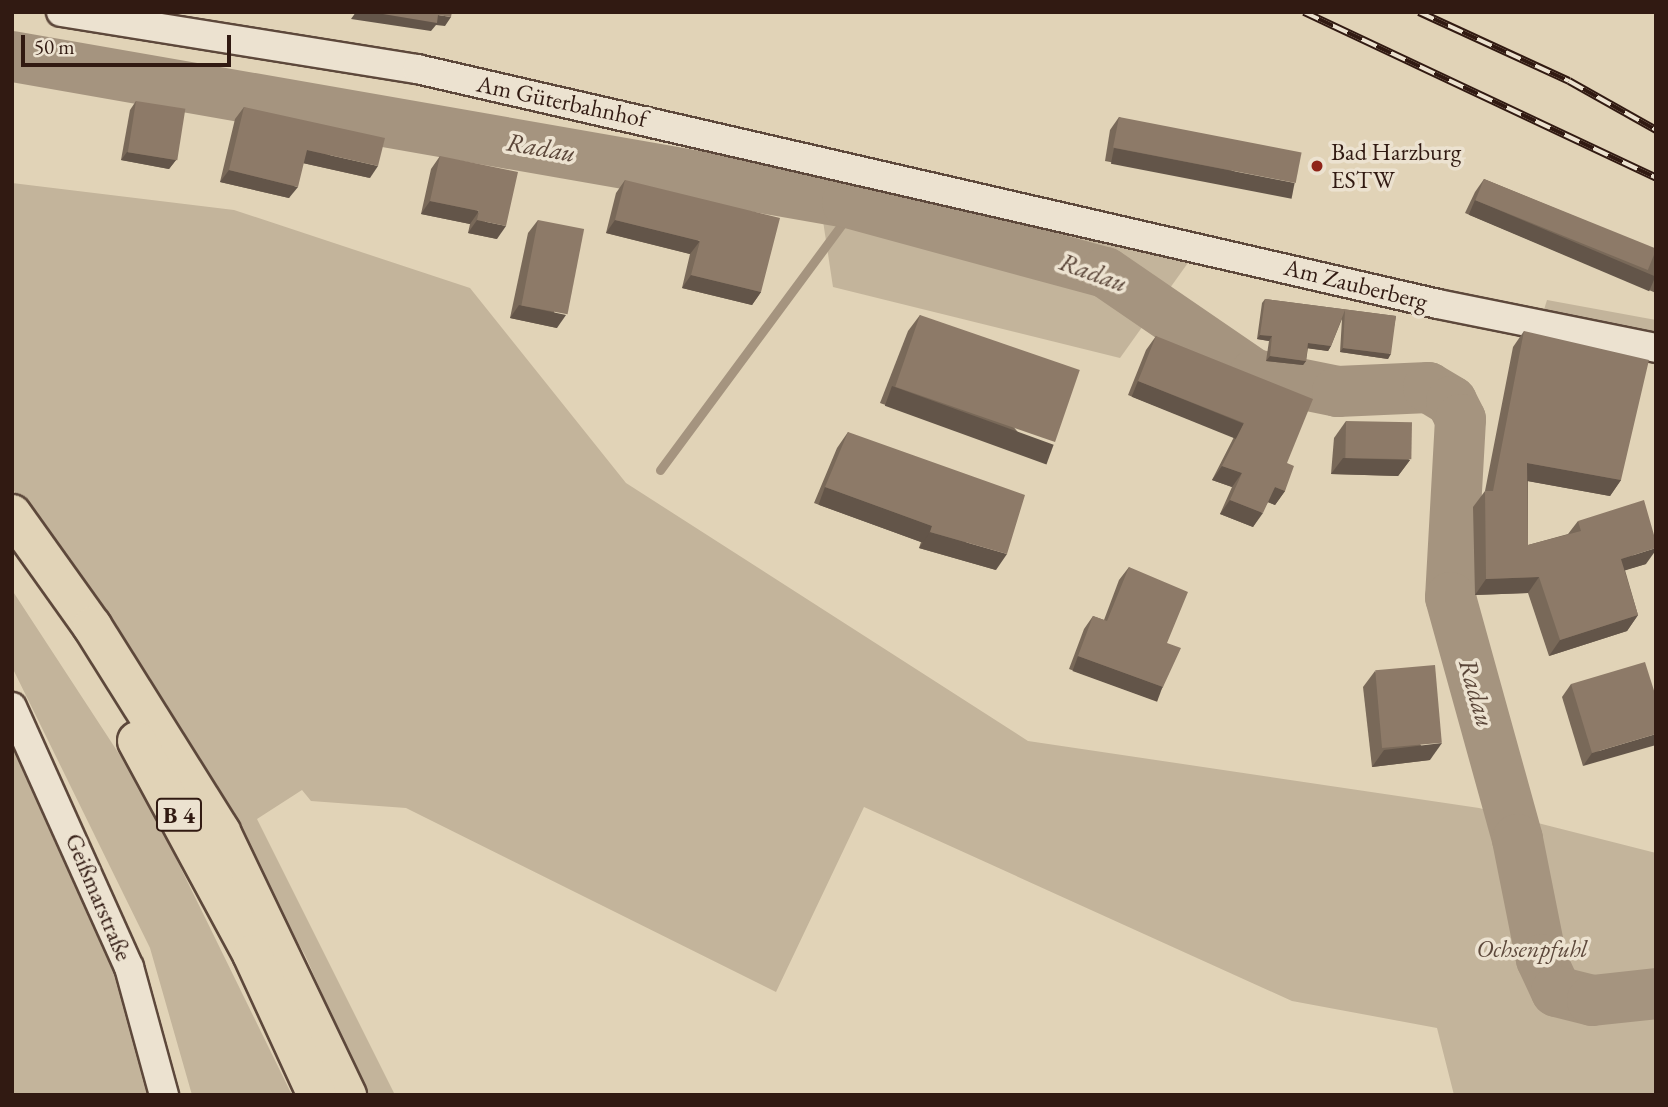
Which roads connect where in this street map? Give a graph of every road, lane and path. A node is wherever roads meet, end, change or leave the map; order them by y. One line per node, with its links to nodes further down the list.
1 (61, 12): 2 (street, Am Güterbahnhof)
2 (1058, 214): 3 (street, Am Zauberberg)
3 (1656, 348)
4 (12, 514): 9 (highway, B 4)
5 (12, 553): 8 (highway, B 4)
6 (12, 707): 7 (street, Geißmarstraße)
7 (164, 1095)
8 (317, 1095)
9 (347, 1095)

